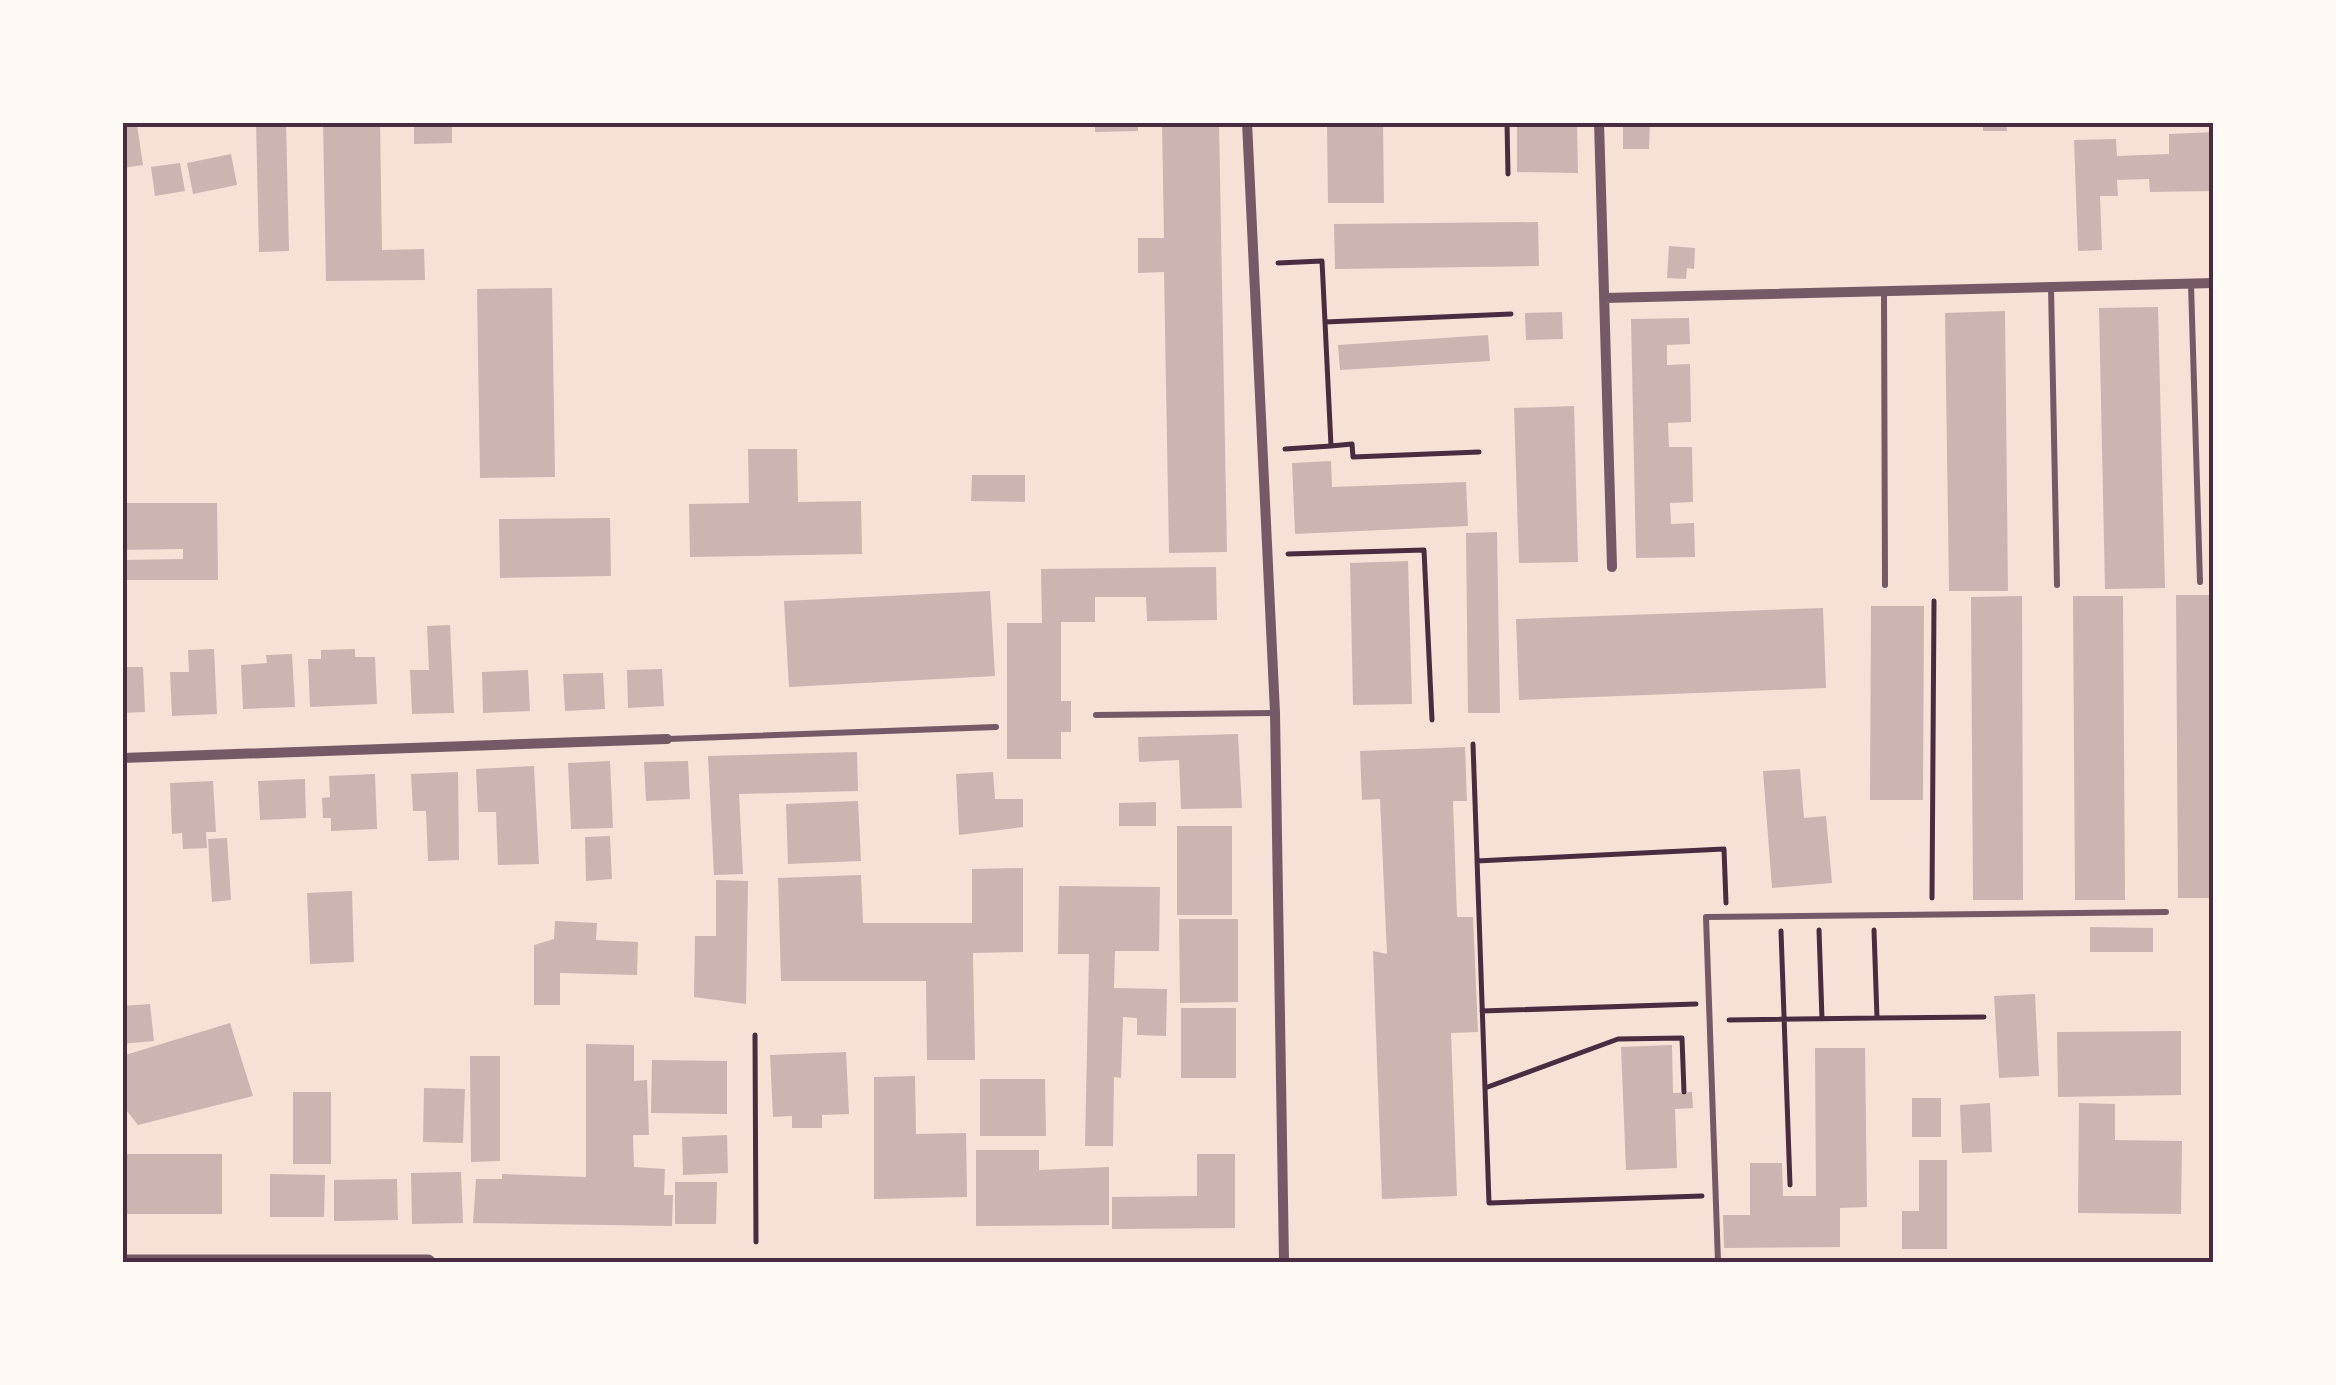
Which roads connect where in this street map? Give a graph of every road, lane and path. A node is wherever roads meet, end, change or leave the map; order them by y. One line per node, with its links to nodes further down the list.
1 (1247, 122): 22 (street)
2 (1508, 122): 4 (path)
3 (1599, 122): 10 (street)
4 (1508, 174)
5 (1278, 262): 12 (path)
6 (2191, 284): 7 (street); 8 (street); 18 (lane)
7 (2214, 284)
8 (2051, 287): 9 (street); 20 (lane)
9 (1884, 292): 10 (street); 19 (lane)
10 (1604, 298): 17 (street)
11 (1512, 314): 12 (path)
12 (1325, 322): 13 (path)
13 (1331, 446): 14 (path); 15 (path)
14 (1285, 450)
15 (1479, 452)
16 (1288, 554): 24 (path)
17 (1612, 567)
18 (2200, 582)
19 (1885, 585)
20 (2057, 585)
21 (1934, 602): 31 (path)
22 (1275, 713): 23 (lane); 50 (street)
23 (1096, 716)
24 (1432, 720)
25 (996, 727): 26 (lane)
26 (667, 739): 28 (street)
27 (1473, 744): 29 (path)
28 (122, 758)
29 (1477, 861): 32 (path); 37 (path)
30 (2166, 912): 31 (lane)
31 (1932, 914): 32 (lane)
32 (1726, 917): 36 (lane)
33 (1819, 922): 40 (path)
34 (1874, 922): 39 (path)
35 (1780, 923): 41 (path)
36 (1709, 1003): 37 (path); 41 (path); 46 (lane)
37 (1482, 1011): 43 (path)
38 (1984, 1017): 39 (path)
39 (1876, 1018): 40 (path)
40 (1822, 1019): 41 (path)
41 (1784, 1020): 45 (path)
42 (755, 1036): 47 (path)
43 (1485, 1088): 44 (path); 46 (path)
44 (1684, 1092)
45 (1790, 1185)
46 (1716, 1195): 51 (lane)
47 (756, 1242)
48 (125, 1262): 49 (street)
49 (428, 1262)
50 (1284, 1262)
51 (1718, 1262)

